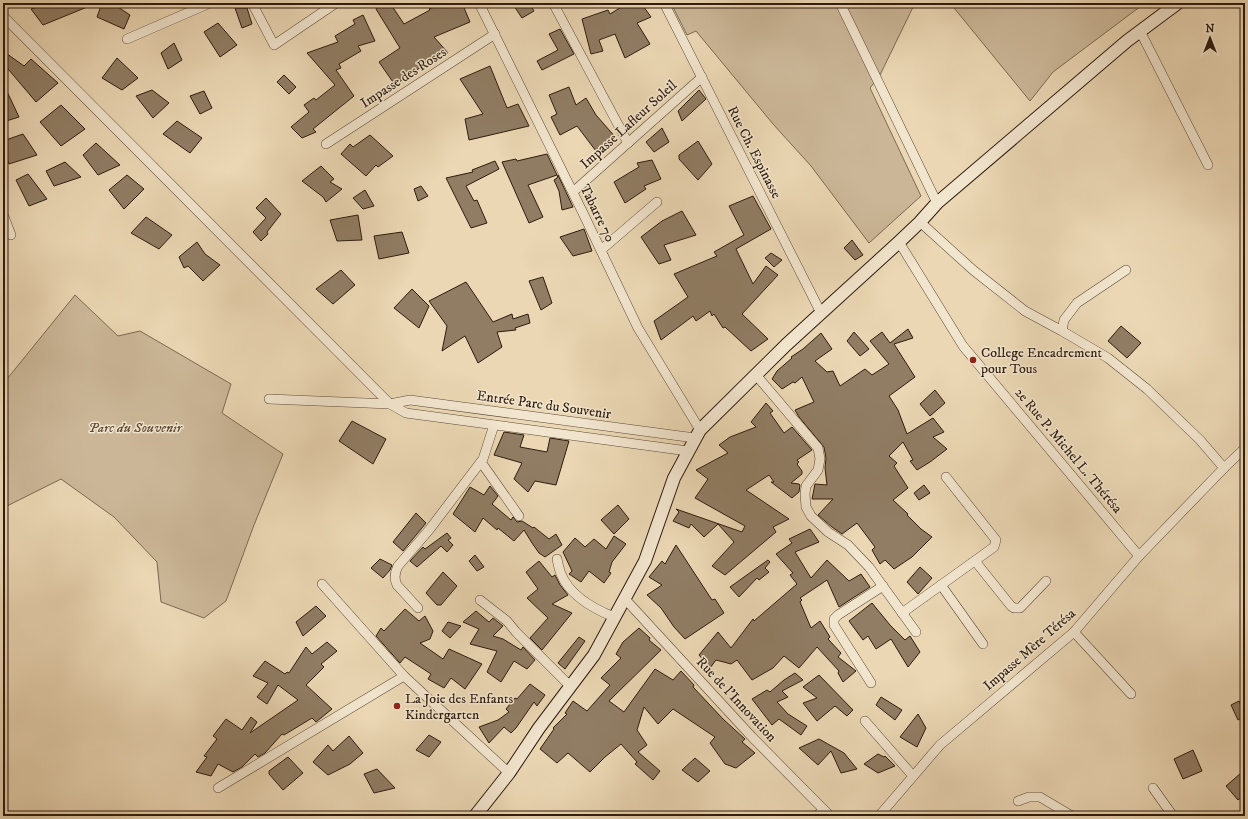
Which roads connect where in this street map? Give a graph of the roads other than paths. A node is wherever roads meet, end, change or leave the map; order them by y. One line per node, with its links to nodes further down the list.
1 (210, 3): 12 (street)
2 (252, 3): 3 (street)
3 (336, 3)
4 (479, 3): 11 (street, Tabarre 70)
5 (553, 3): 14 (street)
6 (664, 3): 13 (street, Rue Ch. Espinasse)
7 (840, 3): 19 (street)
8 (1178, 3): 10 (main road)
9 (3, 16): 30 (street)
10 (1140, 31): 16 (street); 19 (main road)
11 (495, 34): 15 (street, Impasse des Roses); 17 (street, Tabarre 70)
12 (126, 39)
13 (702, 77): 14 (street, Impasse Lafleur Soleil); 26 (street, Rue Ch. Espinasse)
14 (628, 143): 17 (street, Impasse Lafleur Soleil)
15 (326, 144)
16 (1208, 166)
17 (573, 192): 24 (street, Tabarre 70)
18 (657, 202): 24 (street)
19 (936, 202): 21 (main road)
20 (3, 214): 22 (street)
21 (920, 222): 23 (main road); 27 (street)
22 (10, 235)
23 (899, 242): 26 (main road); 39 (street, 2e Rue P. Michel L. Thérésa)
24 (601, 250): 32 (street, Tabarre 70)
25 (1126, 270): 27 (street)
26 (821, 313): 28 (main road)
27 (1062, 331): 36 (street)
28 (756, 375): 32 (main road); 45 (street)
29 (269, 399): 30 (street, Entrée Parc du Souvenir)
30 (390, 404): 31 (street, Entrée Parc du Souvenir); 32 (street, Entrée Parc du Souvenir)
31 (494, 425): 34 (street, Entrée Parc du Souvenir); 35 (street)
32 (698, 434): 34 (main road)
33 (1245, 448): 36 (street, Impasse Mère Térésa)
34 (688, 452): 46 (main road)
35 (481, 462): 38 (street); 48 (street)
36 (1224, 468): 39 (street, Impasse Mère Térésa)
37 (946, 477): 41 (street)
38 (519, 516)
39 (1139, 556): 52 (street, Impasse Mère Térésa)
40 (557, 559): 50 (street)
41 (975, 561): 42 (street); 44 (street)
42 (1046, 581)
43 (322, 584): 54 (street)
44 (941, 585): 49 (street); 53 (street)
45 (883, 586): 49 (street); 55 (street)
46 (625, 599): 50 (main road); 64 (street, Rue de l'Innovation)
47 (480, 600): 56 (street)
48 (418, 608)
49 (902, 613): 51 (street)
50 (614, 618): 56 (main road)
51 (916, 632)
52 (1074, 632): 57 (street); 60 (street, Impasse Mère Térésa)
53 (983, 644)
54 (404, 676): 59 (street); 61 (street)
55 (871, 683)
56 (570, 686): 59 (main road)
57 (1131, 694)
58 (865, 721): 60 (street)
59 (508, 773): 65 (main road)
60 (913, 776): 67 (street, Impasse Mère Térésa)
61 (218, 788)
62 (1153, 788): 69 (street)
63 (1018, 801): 68 (street)
64 (827, 813): 66 (street)
65 (475, 816)
66 (816, 816)
67 (879, 816)
68 (1072, 816)
69 (1173, 816)

